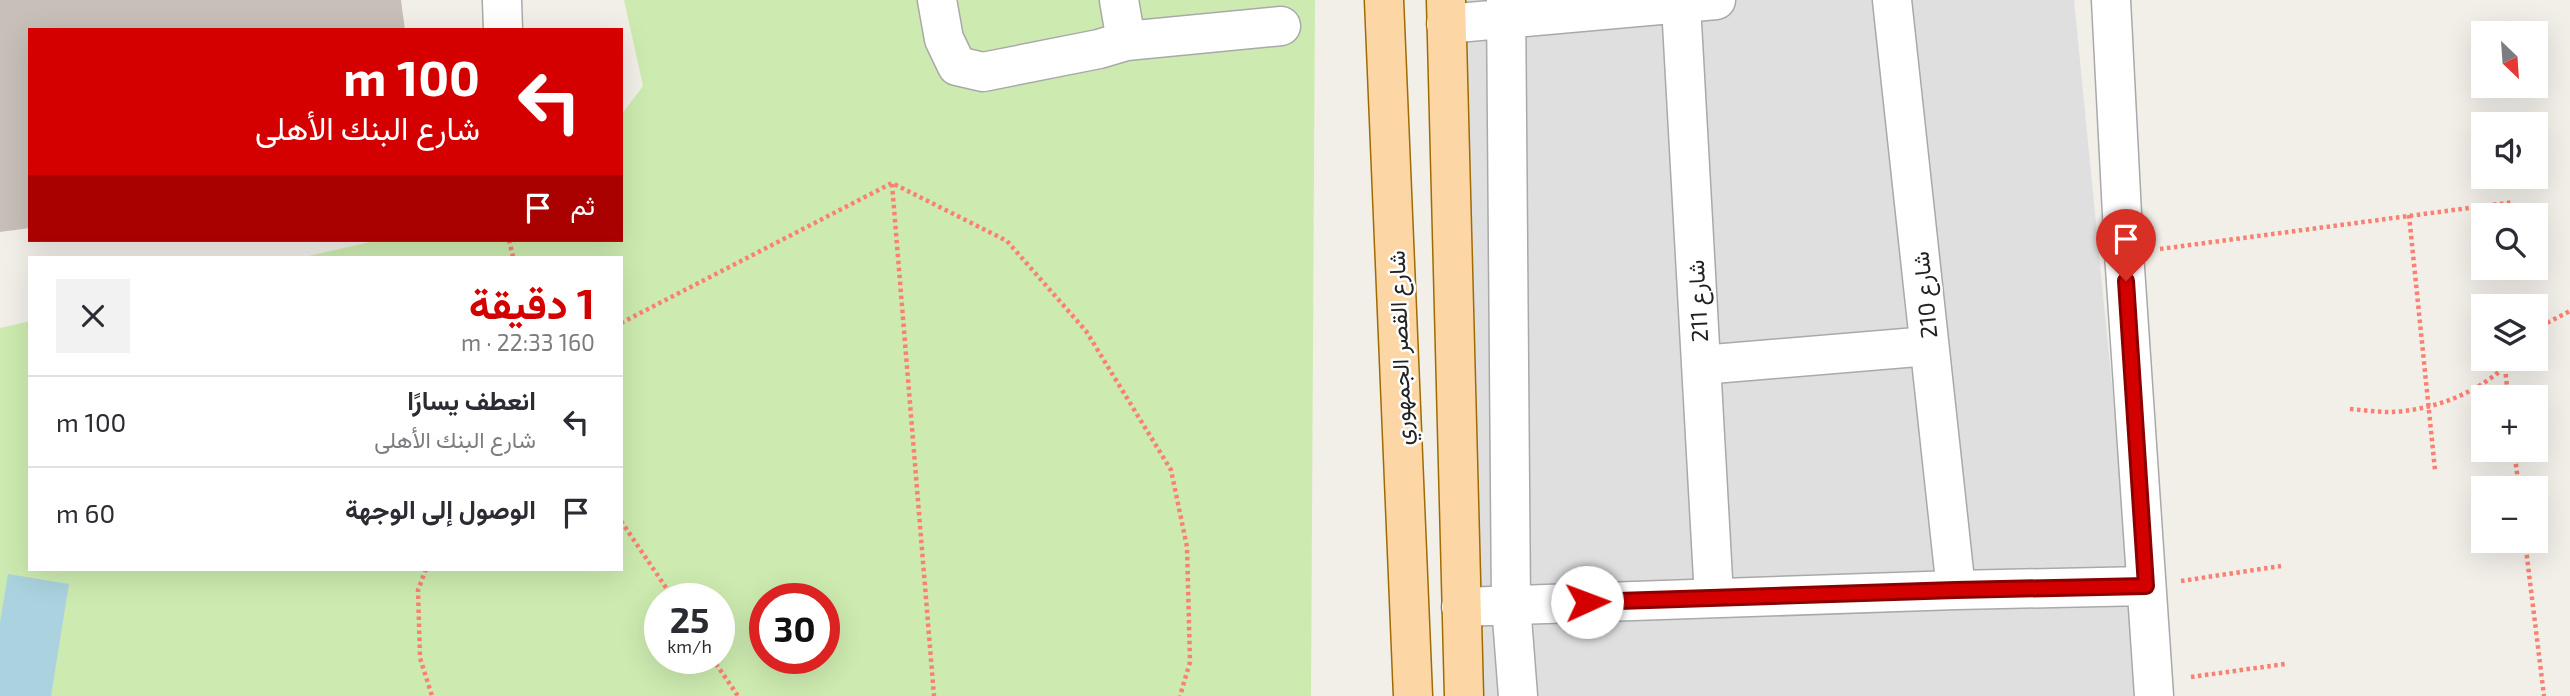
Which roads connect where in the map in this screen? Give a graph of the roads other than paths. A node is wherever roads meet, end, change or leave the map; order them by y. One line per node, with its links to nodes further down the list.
1 (502, 0): 11 (street)
2 (937, 0): 12 (street)
3 (1119, 0): 12 (street)
4 (1384, 0): 21 (main road, شارع القصر الجمهوري)
5 (1892, 0): 13 (street, شارع 210)
6 (2110, 0): 15 (street)
7 (1698, 2): 8 (street); 14 (street, شارع 211)
8 (1506, 10): 9 (street); 18 (street)
9 (1446, 12): 19 (main road)
10 (1280, 26): 12 (street)
11 (502, 28)
12 (1126, 41)
13 (1929, 346): 14 (street); 16 (street, شارع 210)
14 (1701, 365): 17 (street, شارع 211)
15 (2146, 586): 16 (street); 20 (street)
16 (1956, 590): 17 (street)
17 (1714, 597): 18 (street)
18 (1511, 605): 19 (street); 23 (street)
19 (1461, 607): 22 (main road)
20 (2153, 689)
21 (1413, 696)
22 (1464, 696)
23 (1518, 696)

